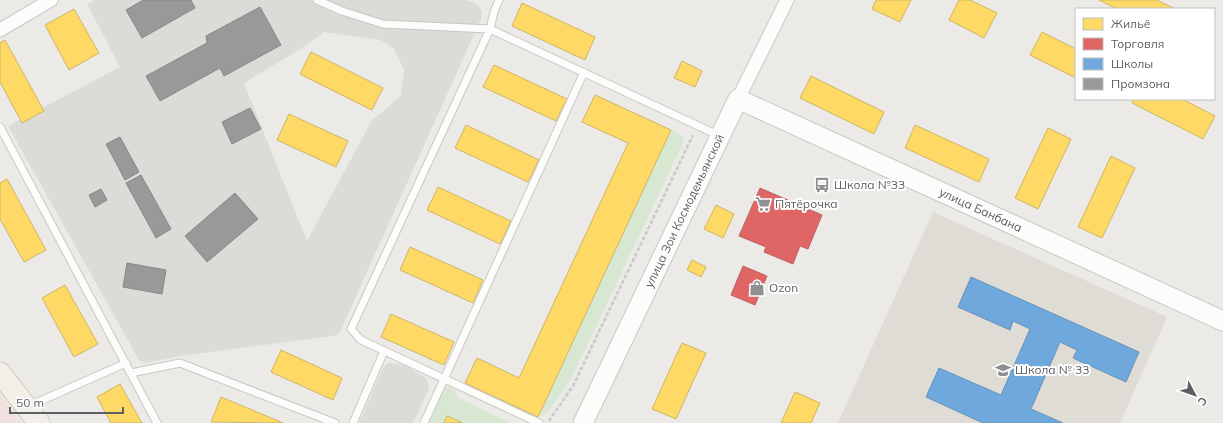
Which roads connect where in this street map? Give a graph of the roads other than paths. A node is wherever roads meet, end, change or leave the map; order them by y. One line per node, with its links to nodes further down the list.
1 (51, 0): 6 (street)
2 (317, 0): 5 (lane)
3 (499, 0): 5 (lane)
4 (787, 0): 8 (street, улица Зои Космодемьянской)
5 (490, 29): 7 (lane); 12 (lane)
6 (0, 30)
7 (584, 72): 10 (lane); 16 (lane)
8 (738, 99): 10 (street, улица Зои Космодемьянской); 11 (street, улица Банбана)
9 (0, 127): 13 (lane)
10 (720, 136): 23 (street, улица Зои Космодемьянской)
11 (1223, 321)
12 (384, 351): 16 (lane); 20 (lane)
13 (126, 363): 15 (lane); 17 (lane)
14 (0, 373): 17 (main road)
15 (131, 373): 18 (lane); 19 (lane)
16 (444, 379): 21 (lane); 22 (lane)
17 (33, 415)
18 (158, 423)
19 (335, 423)
20 (353, 423)
21 (424, 423)
22 (539, 423)
23 (584, 423)

